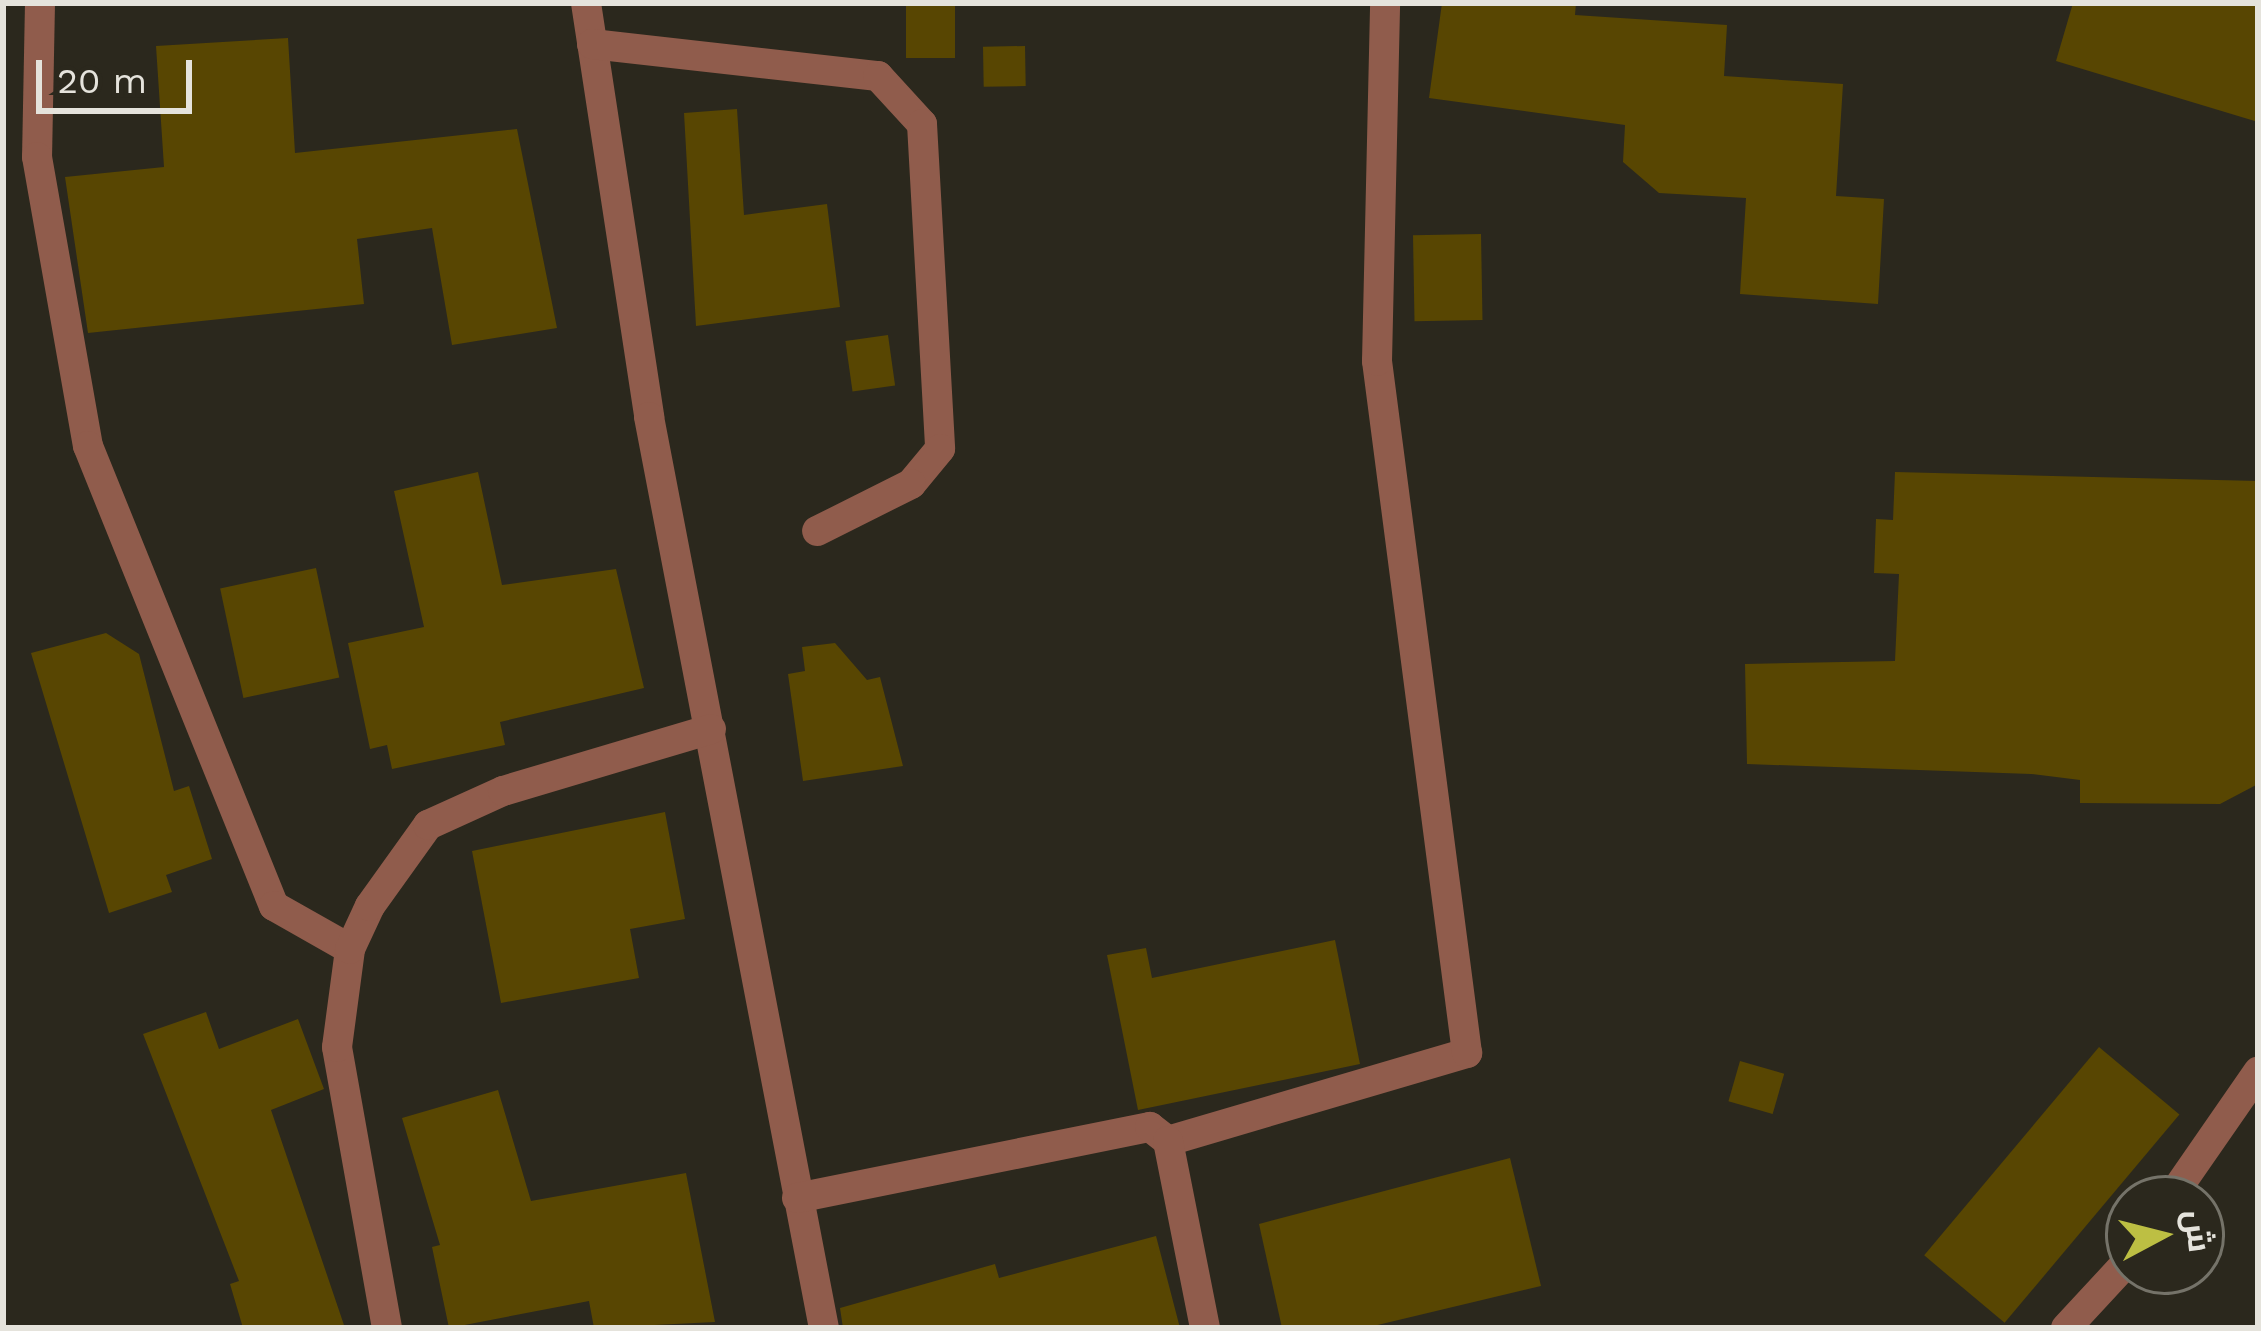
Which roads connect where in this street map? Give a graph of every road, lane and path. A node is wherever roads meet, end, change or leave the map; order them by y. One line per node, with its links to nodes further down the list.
1 (40, 3): 7 (street)
2 (586, 3): 4 (street)
3 (1385, 3): 9 (street)
4 (592, 44): 5 (street); 6 (street)
5 (817, 531)
6 (711, 729): 7 (street); 11 (street)
7 (350, 949): 13 (street)
8 (2258, 1072): 10 (street)
9 (1168, 1141): 11 (street); 15 (street)
10 (2187, 1175)
11 (796, 1198): 14 (street)
12 (2105, 1286): 16 (street)
13 (387, 1328)
14 (824, 1328)
15 (1205, 1328)
16 (2066, 1328)

